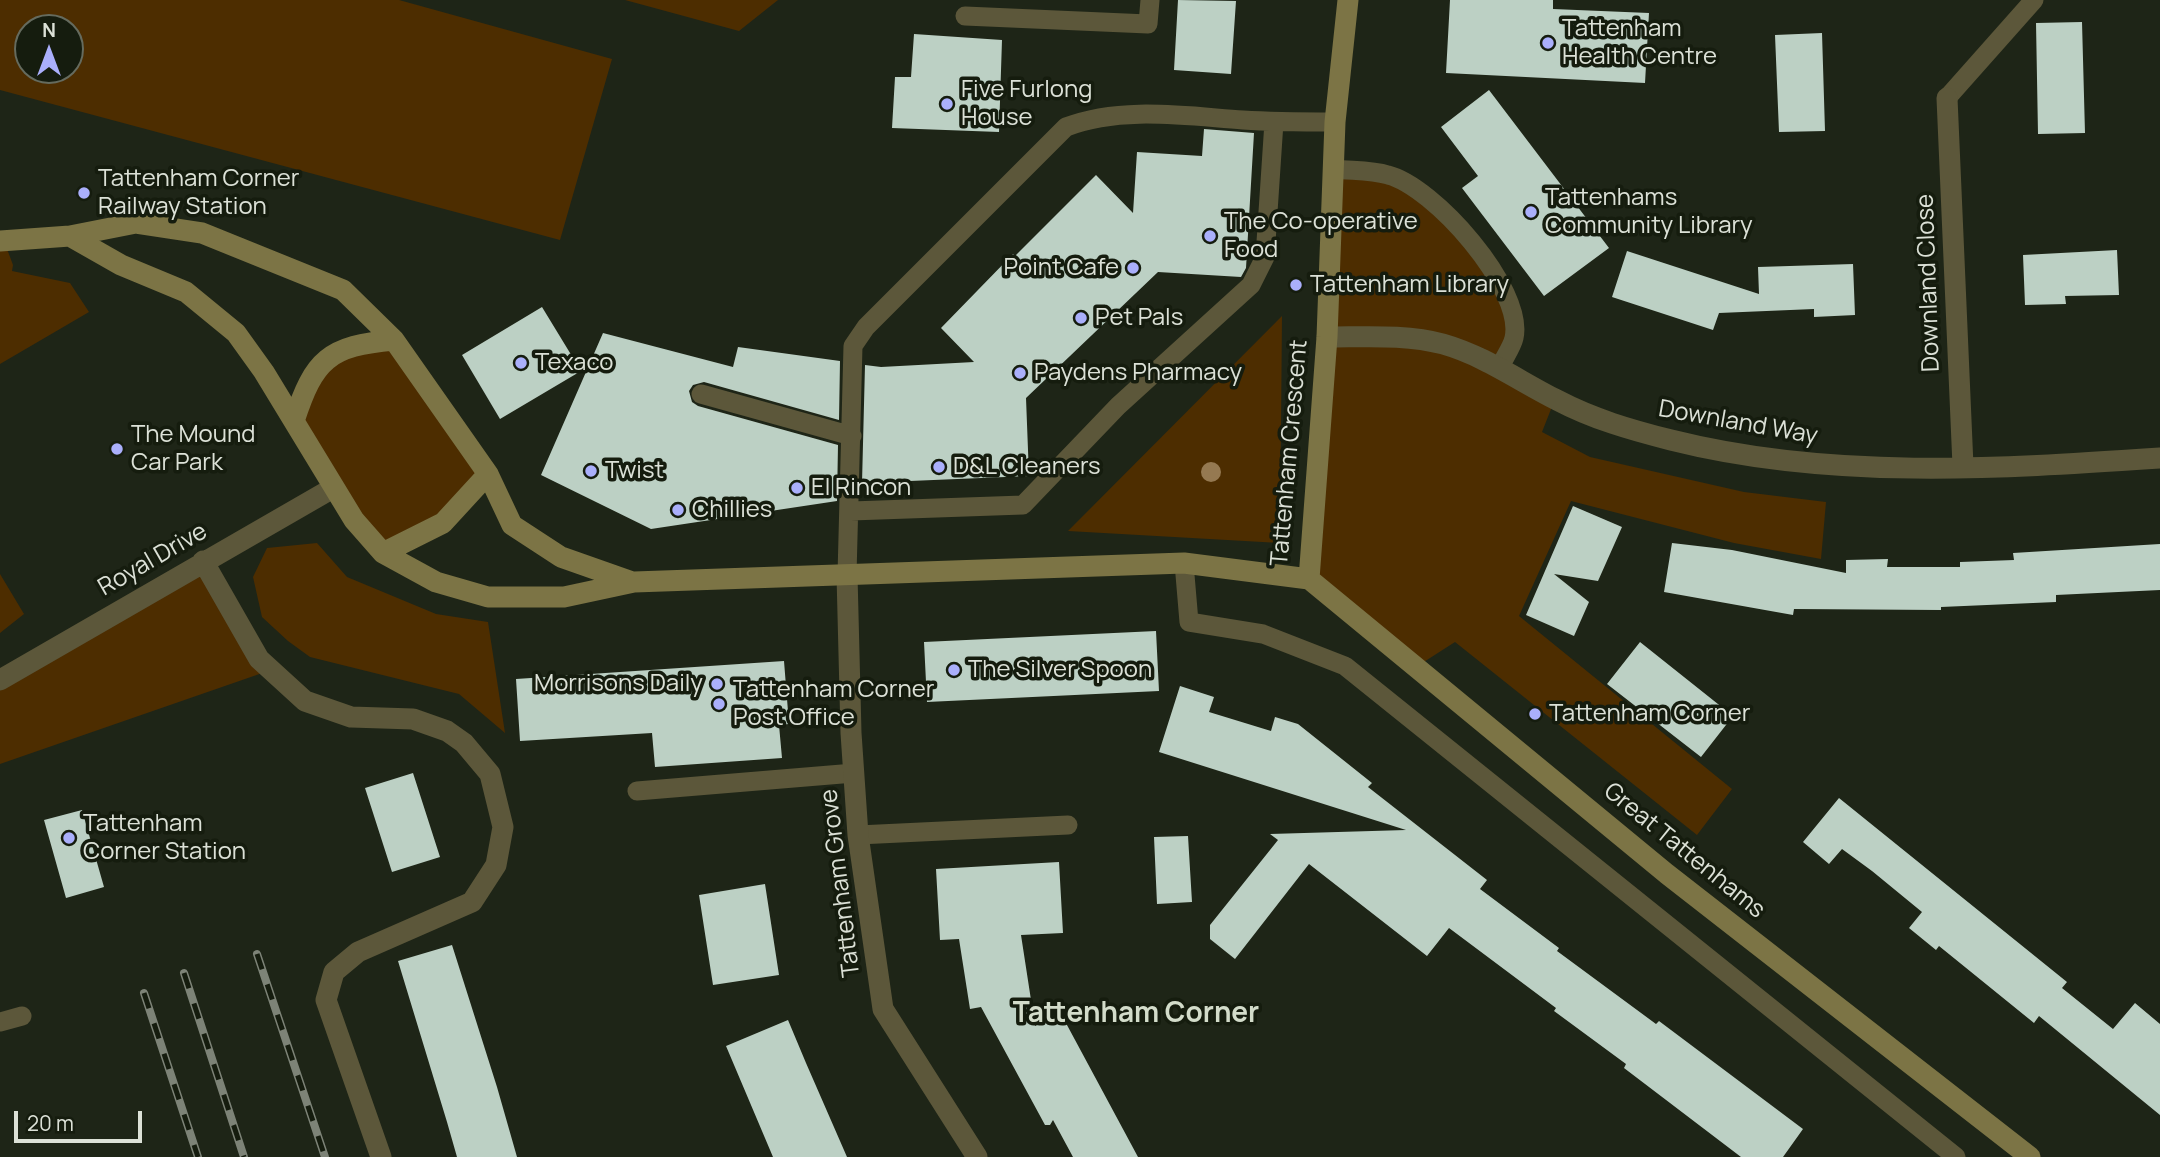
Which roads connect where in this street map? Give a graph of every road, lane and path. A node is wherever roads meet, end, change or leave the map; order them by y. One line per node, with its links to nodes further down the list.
1 (1150, 0): 4 (lane)
2 (1348, 0): 7 (main road, Tattenham Crescent)
3 (2034, 0): 5 (lane)
4 (965, 16)
5 (1947, 98): 18 (street, Downland Close)
6 (1274, 122): 7 (lane); 16 (lane); 21 (lane)
7 (1335, 122): 8 (main road, Tattenham Crescent)
8 (1335, 169): 11 (main road, Tattenham Crescent); 13 (lane)
9 (69, 236): 10 (main road, Tattenham Crescent); 12 (main road, Tattenham Crescent); 15 (main road, Tattenham Crescent)
10 (0, 241)
11 (1327, 337): 13 (street, Downland Way); 26 (main road, Tattenham Crescent)
12 (394, 340): 15 (main road); 19 (main road, Tattenham Crescent)
13 (1500, 367): 18 (street, Downland Way)
14 (701, 394): 16 (lane)
15 (294, 421): 20 (main road, Tattenham Crescent)
16 (852, 436): 21 (lane)
17 (2160, 458): 18 (street, Downland Way)
18 (1963, 466)
19 (488, 474): 22 (main road); 27 (main road, Tattenham Crescent)
20 (333, 488): 22 (main road, Tattenham Crescent); 23 (street, Royal Drive)
21 (851, 511): 25 (lane)
22 (383, 552): 27 (main road, Tattenham Crescent)
23 (203, 561): 28 (street, Royal Drive); 35 (street)
24 (1184, 563): 25 (main road, Tattenham Crescent); 26 (main road, Tattenham Crescent); 37 (lane)
25 (847, 575): 27 (main road, Tattenham Crescent); 29 (street, Tattenham Grove)
26 (1309, 579): 38 (main road, Great Tattenhams)
27 (634, 582)
28 (0, 680)
29 (854, 773): 30 (lane); 32 (street, Tattenham Grove)
30 (637, 791)
31 (1068, 825): 32 (lane)
32 (858, 835): 36 (street, Tattenham Grove)
33 (22, 1016): 34 (lane)
34 (0, 1022)
35 (381, 1157)
36 (977, 1157)
37 (1956, 1157)
38 (2030, 1157)

